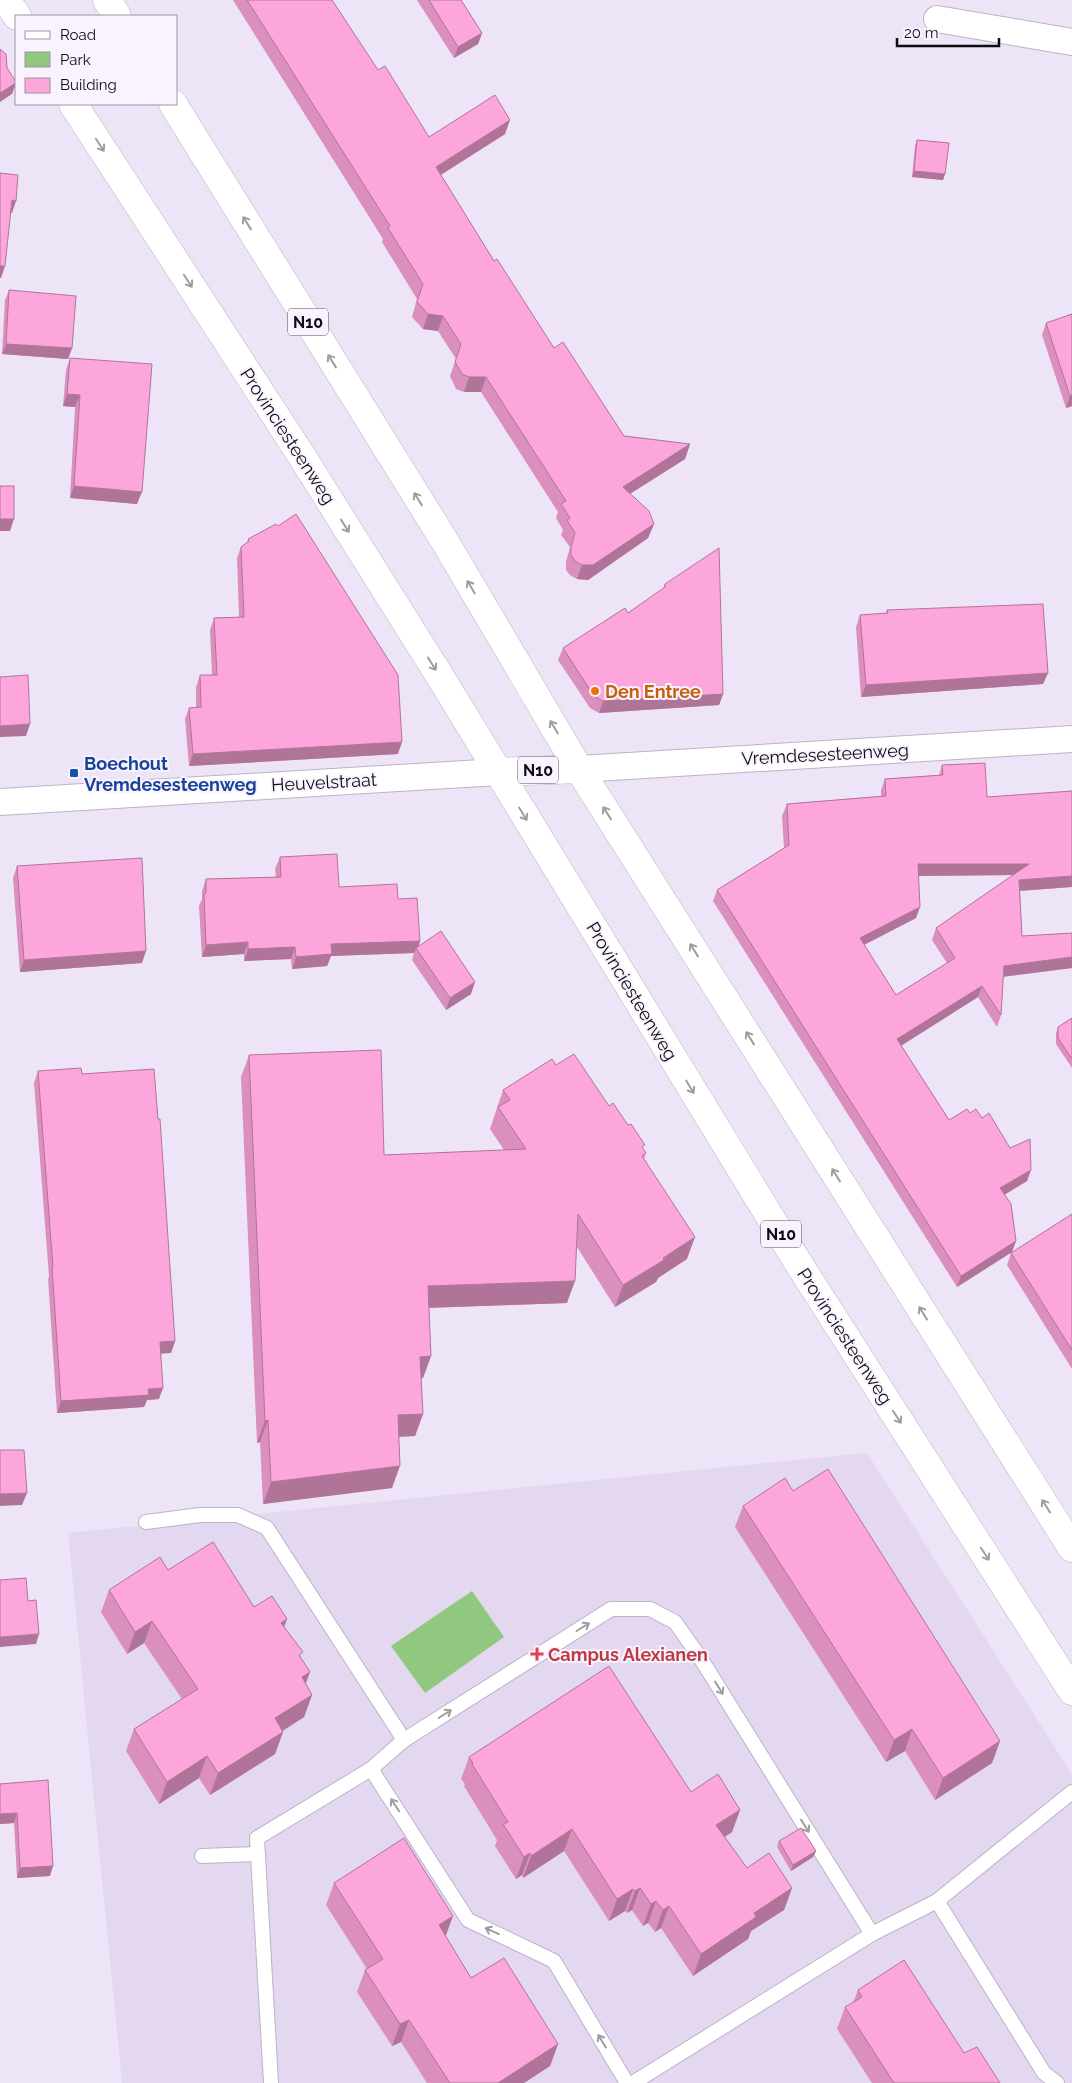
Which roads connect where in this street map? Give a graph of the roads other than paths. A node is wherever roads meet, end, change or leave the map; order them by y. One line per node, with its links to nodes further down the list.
1 (6, 0): 3 (main road)
2 (107, 0): 4 (main road)
3 (16, 15)
4 (116, 15)
5 (937, 19): 6 (street)
6 (1072, 42)
7 (74, 105): 11 (main road, Provinciesteenweg / N10, one-way to 11)
8 (174, 105): 10 (main road, N10, one-way to 8)
9 (1072, 739): 10 (street, Vremdesesteenweg)
10 (578, 768): 11 (main road, N10); 14 (main road, N10, one-way to 10)
11 (498, 772): 12 (street, Heuvelstraat); 15 (main road, Provinciesteenweg / N10, one-way to 15)
12 (0, 802)
13 (146, 1522): 16 (lane)
14 (1072, 1548)
15 (1072, 1691)
16 (404, 1740): 17 (lane); 22 (lane, one-way to 22)
17 (371, 1769): 19 (lane); 24 (lane, one-way to 17)
18 (1072, 1792): 21 (lane)
19 (258, 1854): 20 (lane); 23 (lane)
20 (202, 1856)
21 (937, 1900): 22 (lane); 26 (lane)
22 (872, 1934): 25 (lane)
23 (271, 2083)
24 (627, 2083)
25 (633, 2083)
26 (1057, 2083)

